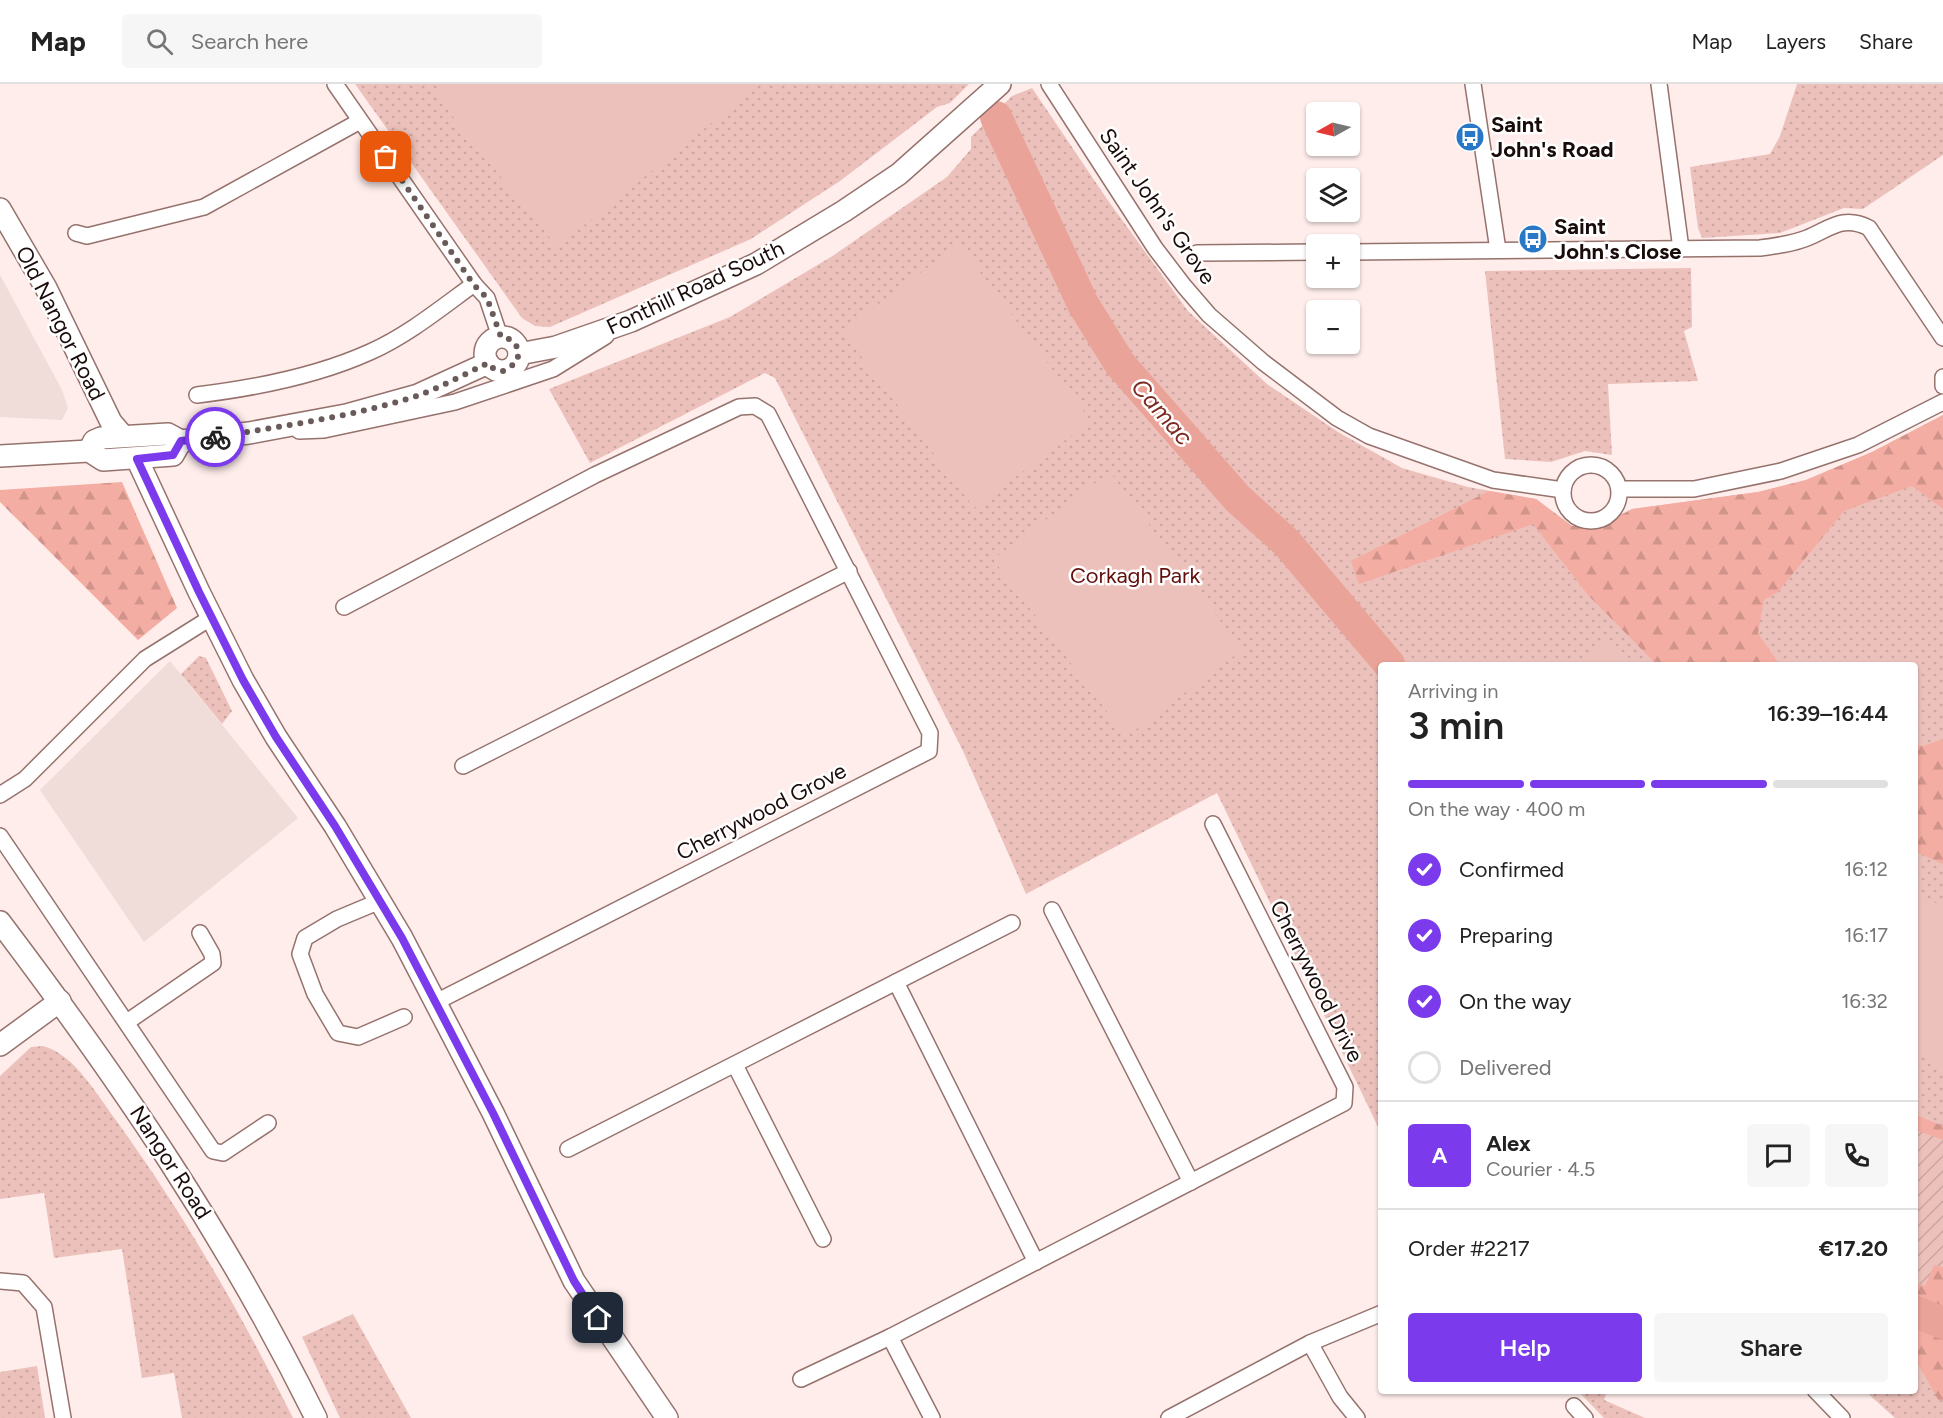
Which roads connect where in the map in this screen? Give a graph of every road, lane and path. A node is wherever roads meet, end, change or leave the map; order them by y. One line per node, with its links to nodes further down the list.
1 (335, 84): 6 (street)
2 (1000, 84): 15 (main road, Fonthill Road South)
3 (1049, 84): 34 (street, Saint John's Grove)
4 (1473, 84): 10 (street)
5 (1659, 84): 9 (street)
6 (360, 121): 8 (street); 14 (street)
7 (0, 209): 25 (main road, Old Nangor Road)
8 (76, 233)
9 (1681, 249): 10 (street); 17 (street)
10 (1498, 250): 12 (street)
11 (1306, 252): 13 (street)
12 (1360, 252)
13 (1197, 253)
14 (474, 285): 16 (street); 22 (street)
15 (631, 321): 18 (main road, Fonthill Road South); 24 (street)
16 (501, 337): 18 (main road); 19 (main road)
17 (1943, 338)
18 (519, 354): 19 (main road, Fonthill Road South)
19 (488, 363): 24 (main road, Fonthill Road South)
20 (1943, 377): 21 (street)
21 (1943, 386)
22 (197, 395)
23 (1943, 402): 33 (street)
24 (249, 433): 26 (main road, Fonthill Road South)
25 (123, 436): 26 (main road, Fonthill Road South); 28 (main road, Fonthill Road South)
26 (181, 441): 31 (main road, Fonthill Road South)
27 (0, 450): 29 (main road)
28 (89, 451): 29 (main road, Fonthill Road South); 31 (main road, Fonthill Road South)
29 (32, 452): 30 (main road, Fonthill Road South); 32 (main road)
30 (0, 456)
31 (137, 459): 37 (main road)
32 (0, 467)
33 (1619, 489): 34 (street); 34 (street)
34 (1563, 490)
35 (849, 571): 36 (street, Cherrywood Grove); 38 (street); 49 (street, Cherrywood Grove)
36 (344, 607)
37 (212, 616): 39 (street); 42 (main road)
38 (463, 766)
39 (0, 795)
40 (1213, 824): 56 (street, Cherrywood Drive)
41 (0, 836): 51 (street)
42 (380, 901): 49 (main road); 50 (street)
43 (1052, 910): 56 (street)
44 (0, 922): 48 (main road, Nangor Road)
45 (1012, 923): 47 (street)
46 (200, 933): 51 (street)
47 (896, 982): 53 (street); 58 (street)
48 (60, 1001): 52 (main road); 67 (main road, Nangor Road)
49 (436, 1002): 68 (main road)
50 (404, 1017)
51 (127, 1022): 54 (street)
52 (0, 1045)
53 (735, 1065): 55 (street); 57 (street)
54 (268, 1123)
55 (568, 1149)
56 (1191, 1182): 58 (street, Cherrywood Drive)
57 (823, 1239)
58 (1036, 1262): 61 (street, Cherrywood Drive)
59 (0, 1281): 66 (street)
60 (1378, 1315): 62 (street)
61 (890, 1337): 63 (street, Cherrywood Drive); 69 (street)
62 (1310, 1343): 70 (street); 71 (street)
63 (801, 1378)
64 (1819, 1394): 73 (street)
65 (1574, 1406): 72 (street)
66 (63, 1418)
67 (316, 1418)
68 (667, 1418)
69 (932, 1418)
70 (1169, 1418)
71 (1357, 1418)
72 (1586, 1418)
73 (1842, 1418)

